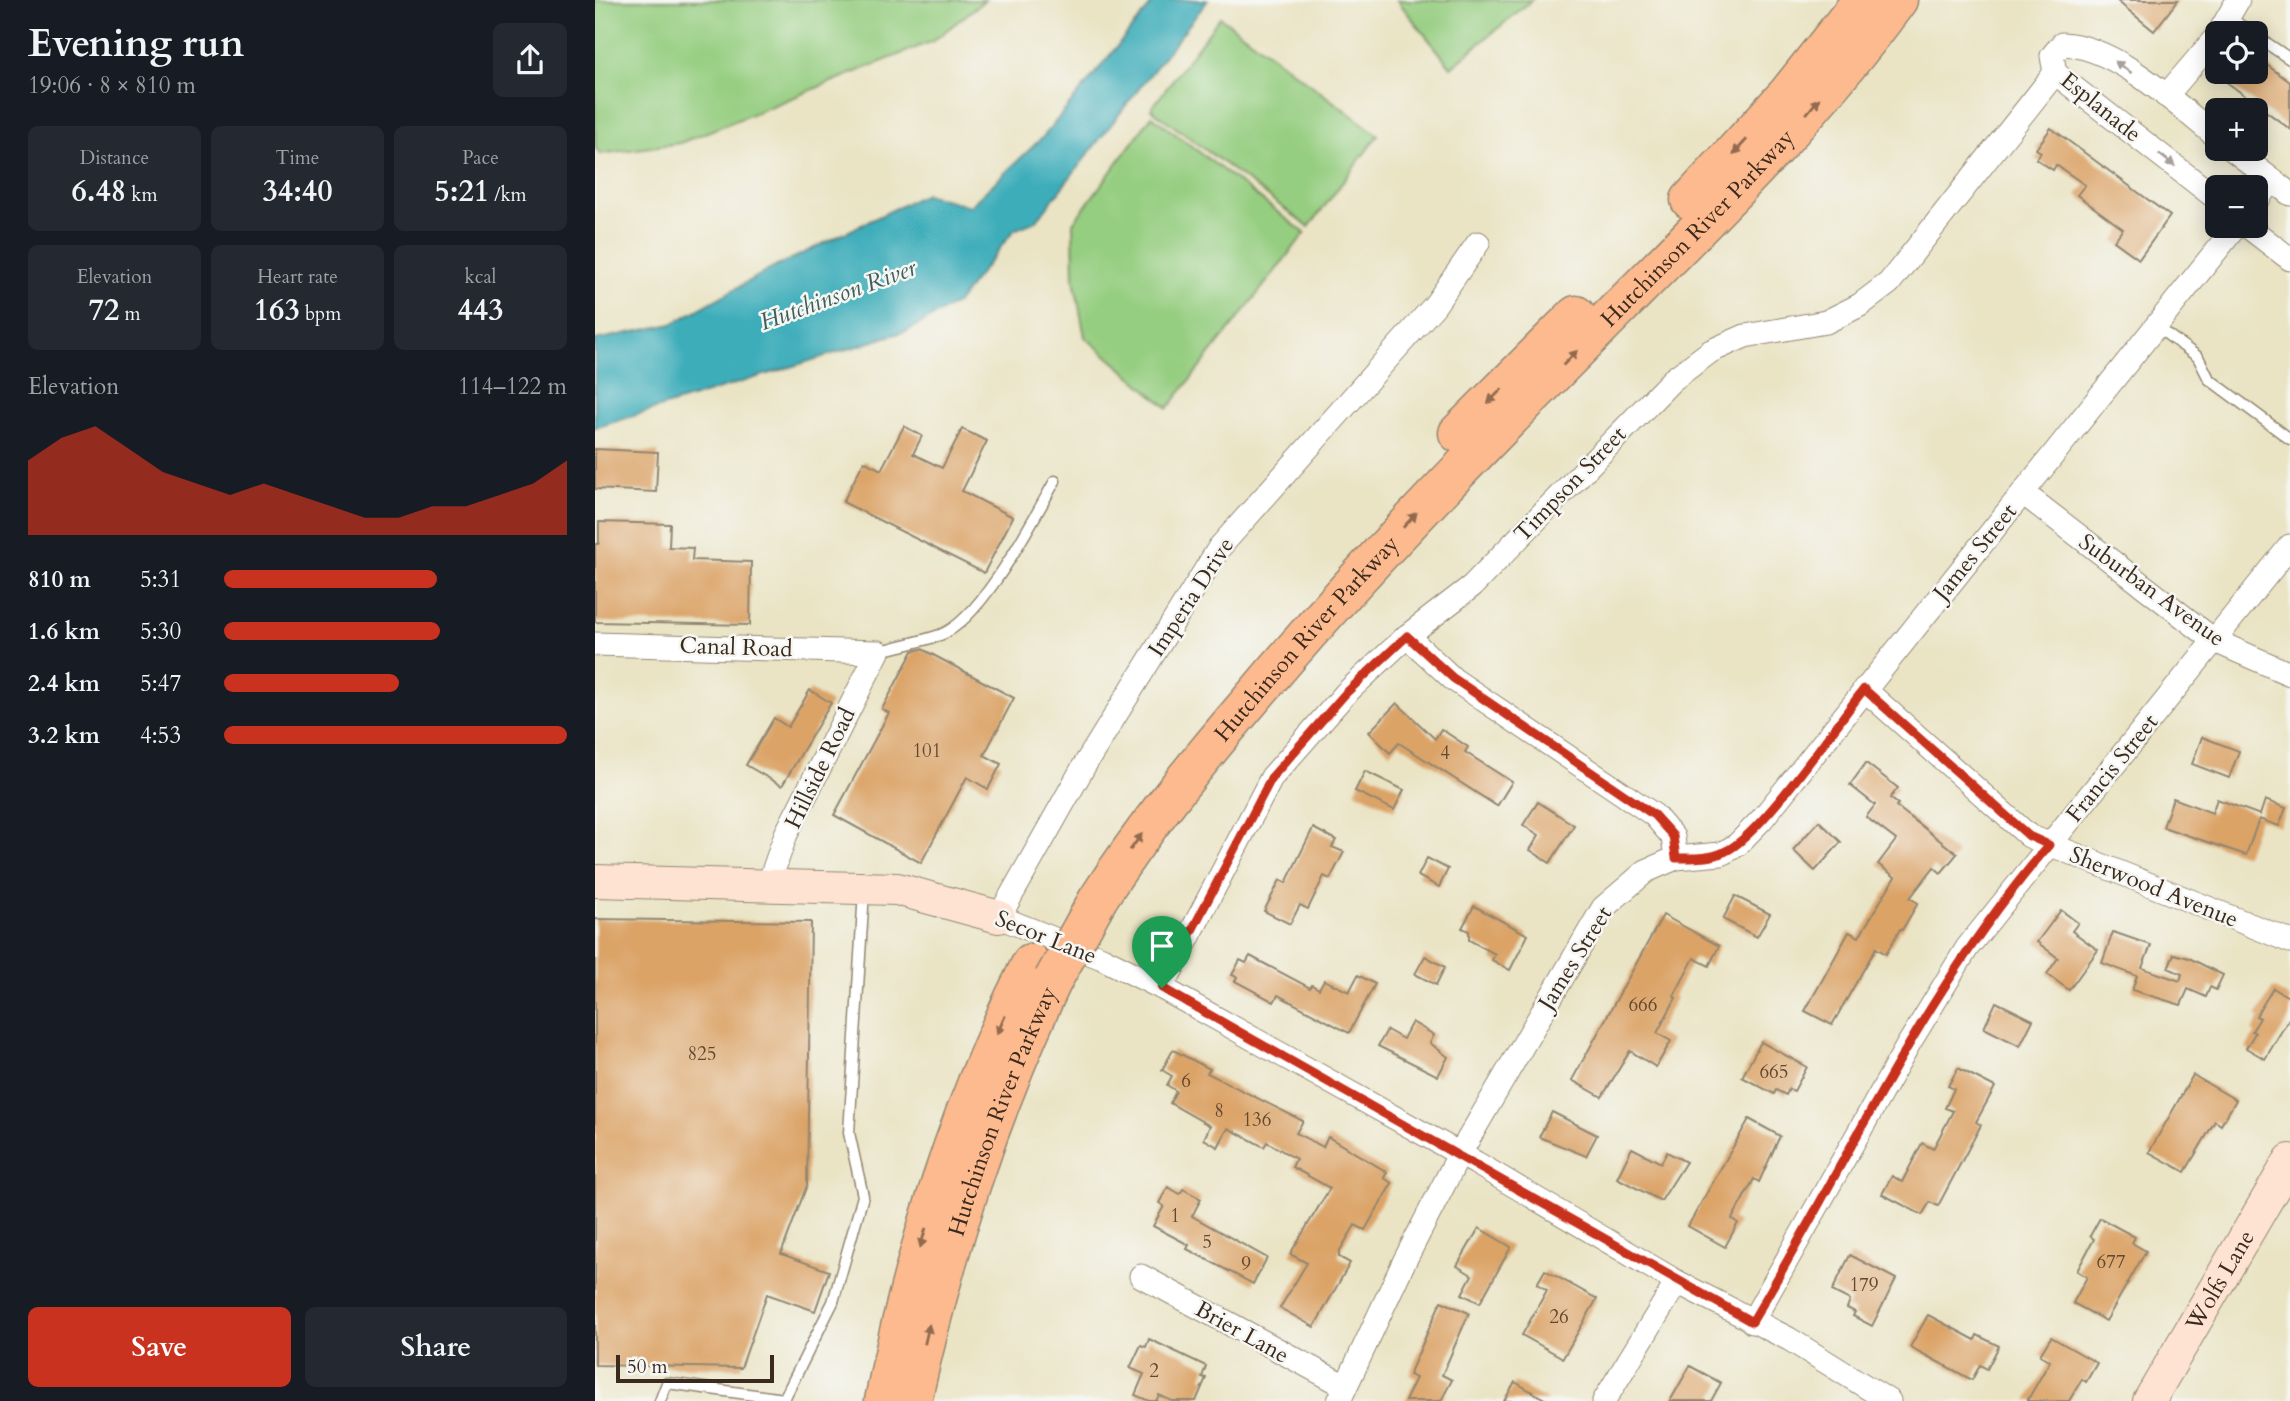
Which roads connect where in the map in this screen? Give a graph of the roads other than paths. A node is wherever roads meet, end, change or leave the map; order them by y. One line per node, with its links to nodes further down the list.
1 (1862, 0): 34 (highway, Hutchinson River Parkway, one-way to 34)
2 (1898, 0): 34 (highway, Hutchinson River Parkway, one-way to 2)
3 (2268, 44): 5 (lane)
4 (2205, 48): 7 (street)
5 (2290, 59)
6 (2056, 73): 7 (street, Esplanade, one-way to 6); 12 (street, Esplanade, one-way to 12); 23 (street, Timpson Street)
7 (2167, 96): 8 (street, Esplanade)
8 (2205, 127)
9 (2247, 161): 10 (street)
10 (2272, 180): 11 (street); 13 (street)
11 (2268, 185)
12 (2205, 190)
13 (2290, 194)
14 (2227, 238): 18 (street, James Street)
15 (2263, 238): 17 (street)
16 (1478, 243): 35 (street, Imperia Drive)
17 (2290, 259)
18 (2157, 327): 19 (lane); 21 (street, James Street)
19 (2290, 439)
20 (1055, 481): 26 (lane)
21 (2023, 493): 24 (street, Suburban Avenue); 28 (street, James Street)
22 (2290, 546): 24 (street, Francis Street)
23 (1407, 636): 30 (street); 38 (street, Timpson Street)
24 (2215, 641): 27 (street, Suburban Avenue); 29 (street, Francis Street)
25 (595, 644): 26 (street, Canal Road)
26 (878, 652): 32 (street, Hillside Road)
27 (2290, 674)
28 (1864, 689): 29 (street, Sherwood Avenue); 30 (street, James Street)
29 (2049, 845): 36 (street, Sherwood Avenue); 44 (street, Francis Street)
30 (1676, 858): 39 (street, James Street)
31 (595, 881): 32 (street, Secor Lane)
32 (768, 886): 33 (street, Secor Lane)
33 (864, 888): 35 (street, Secor Lane); 47 (lane)
34 (1087, 892): 37 (highway, Hutchinson River Parkway)
35 (999, 917): 38 (street, Secor Lane)
36 (2290, 940)
37 (1042, 972): 43 (highway, Hutchinson River Parkway, one-way to 43); 50 (highway, Hutchinson River Parkway, one-way to 37)
38 (1162, 988): 39 (street, Secor Lane)
39 (1459, 1155): 42 (street, Secor Lane); 45 (street, James Street)
40 (2290, 1160): 52 (street, Wolfs Lane)
41 (1141, 1276): 45 (street, Brier Lane)
42 (1677, 1282): 44 (street, Secor Lane); 51 (street)
43 (902, 1321): 48 (highway); 49 (highway, Hutchinson River Parkway)
44 (1752, 1322): 46 (street, Secor Lane)
45 (1342, 1394)
46 (1877, 1398)
47 (660, 1401)
48 (866, 1401)
49 (884, 1401)
50 (912, 1401)
51 (1604, 1401)
52 (2149, 1401)

